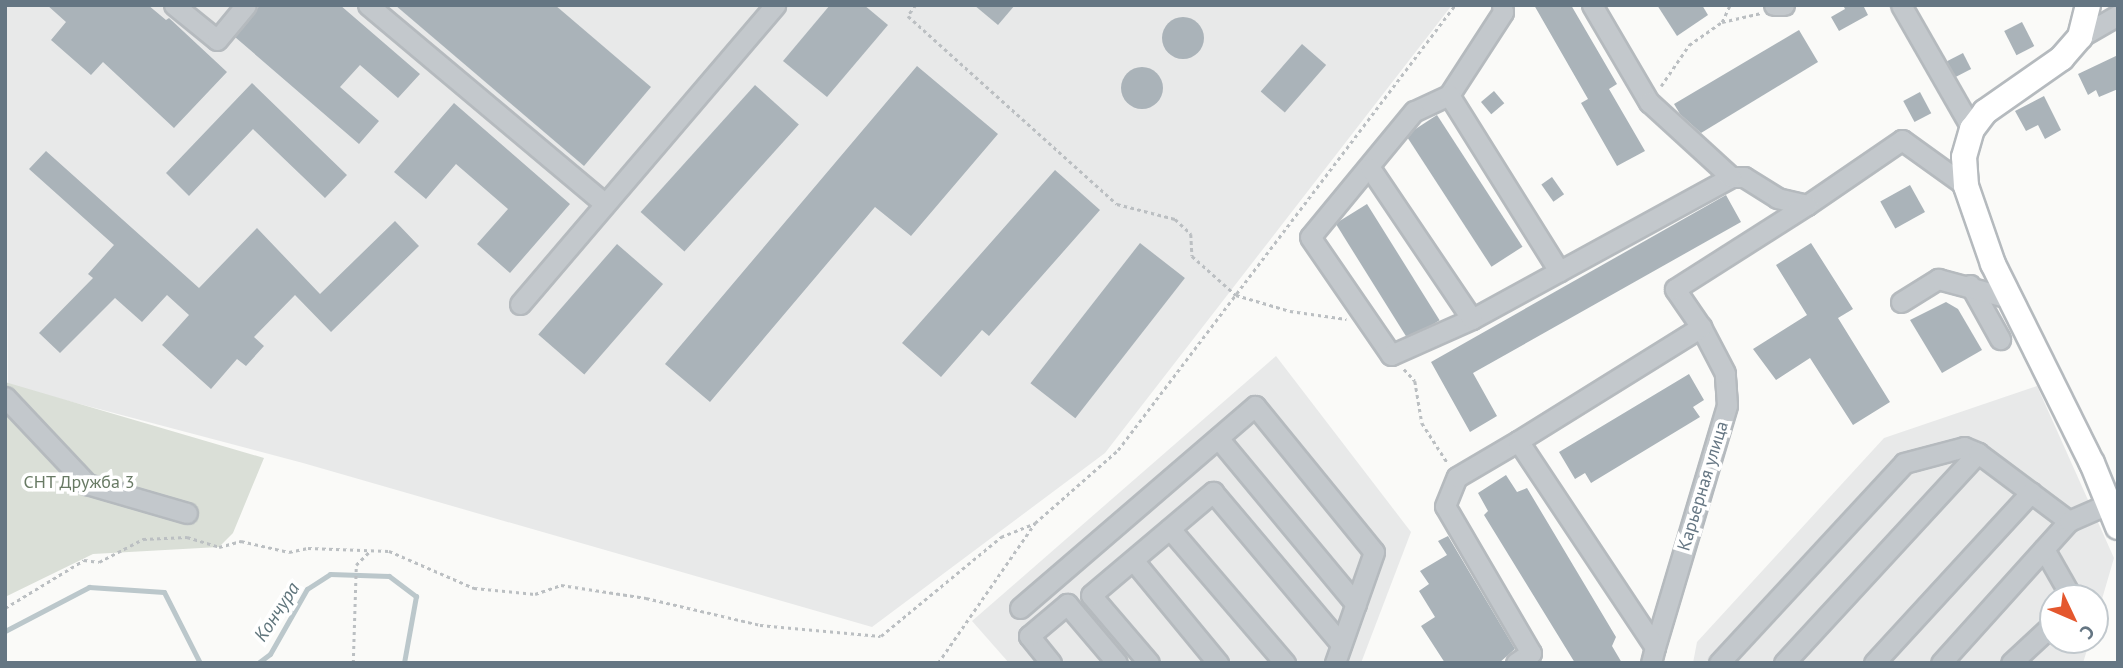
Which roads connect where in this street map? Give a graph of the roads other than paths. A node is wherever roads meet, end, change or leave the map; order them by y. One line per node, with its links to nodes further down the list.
1 (174, 5): 2 (street)
2 (246, 5)
3 (368, 5): 16 (street)
4 (1502, 5): 11 (street)
5 (1592, 5): 14 (street)
6 (1900, 5): 12 (street)
7 (2088, 5): 10 (main road)
8 (767, 8): 16 (street)
9 (2118, 15): 10 (street)
10 (2081, 37): 12 (main road)
11 (1449, 95): 13 (street); 18 (street)
12 (1972, 129): 15 (main road)
13 (1370, 168): 23 (street); 23 (street)
14 (1731, 177): 17 (street); 18 (street)
15 (1966, 186): 17 (street); 20 (main road)
16 (605, 204): 22 (street)
17 (1807, 205): 24 (street, Карьерная улица)
18 (1559, 271): 23 (street)
19 (1970, 285): 20 (street); 21 (street); 25 (street)
20 (2009, 298): 31 (main road)
21 (1901, 302)
22 (520, 304)
23 (1472, 319)
24 (1701, 327): 28 (street); 43 (street, Карьерная улица)
25 (2000, 339)
26 (5, 397): 32 (street)
27 (1218, 438): 39 (street); 39 (street); 40 (street)
28 (1518, 441): 43 (street); 50 (street)
29 (1978, 453): 30 (street); 51 (street); 52 (street)
30 (2031, 492): 33 (street); 53 (street)
31 (2108, 504): 33 (street); 34 (main road)
32 (187, 513)
33 (2069, 521): 36 (street)
34 (2118, 527)
35 (1170, 529): 37 (street); 42 (street); 48 (street)
36 (2044, 549): 38 (street); 54 (street)
37 (1133, 560): 46 (street); 47 (street)
38 (2064, 584)
39 (1356, 604): 42 (street)
40 (1020, 608)
41 (2039, 637): 55 (street)
42 (1341, 644): 49 (street)
43 (1653, 655)
44 (1051, 663): 45 (street)
45 (1117, 663)
46 (1149, 663)
47 (1218, 663)
48 (1285, 663)
49 (1335, 663)
50 (1516, 663)
51 (1719, 663)
52 (1784, 663)
53 (1874, 663)
54 (1941, 663)
55 (2011, 663)

